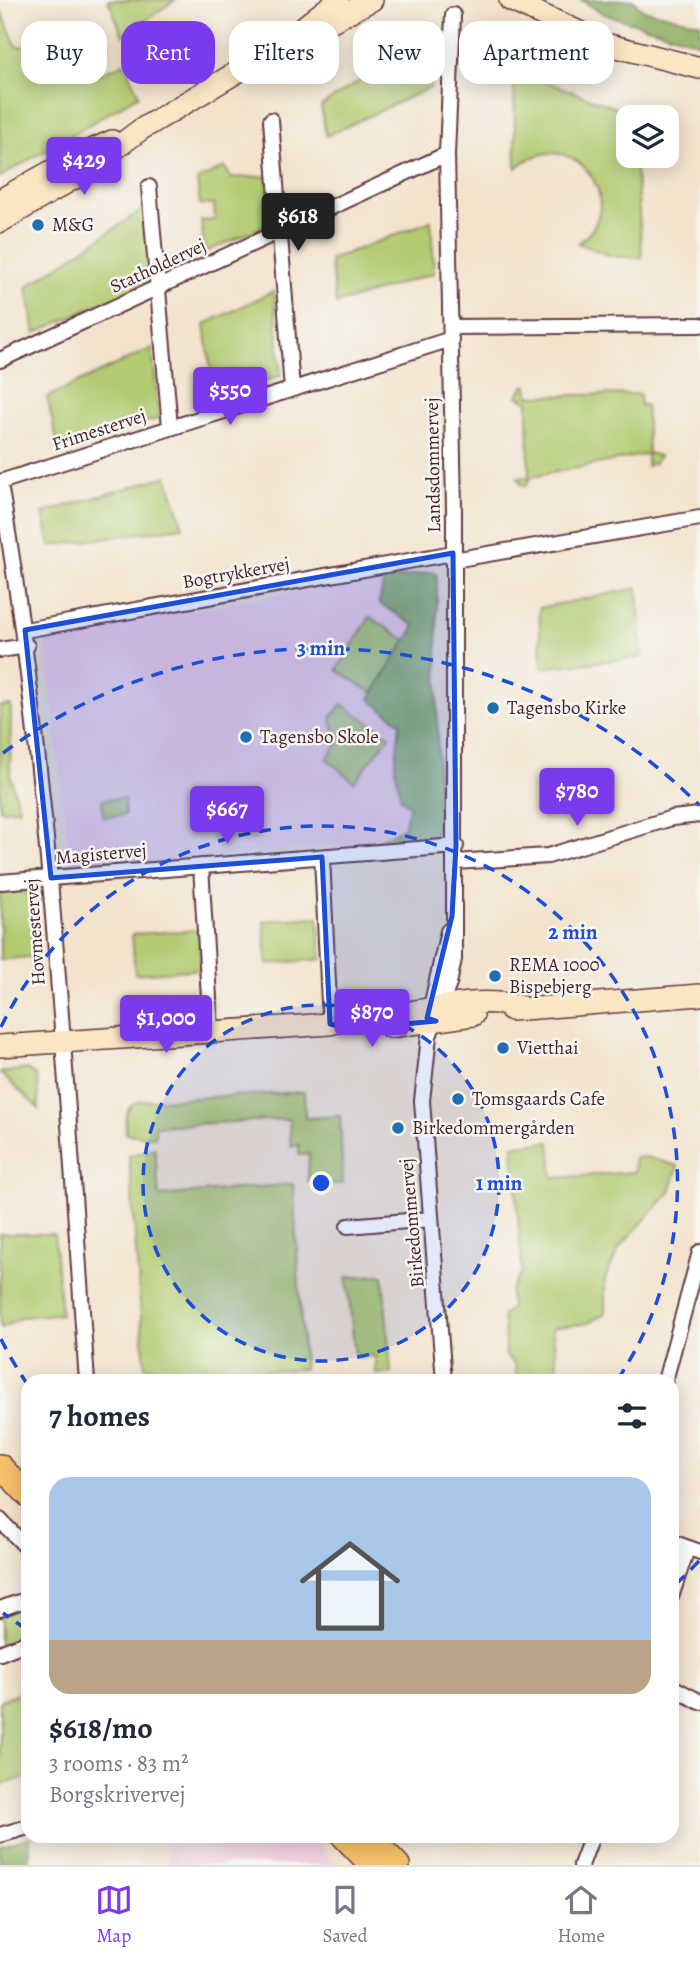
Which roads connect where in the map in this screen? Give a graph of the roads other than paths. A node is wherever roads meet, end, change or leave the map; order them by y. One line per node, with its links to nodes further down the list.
1 (338, 0): 7 (street)
2 (372, 0): 8 (street)
3 (510, 0): 6 (street)
4 (530, 0): 6 (street)
5 (453, 15): 14 (street, Landsdommervej)
6 (550, 20): 9 (street)
7 (311, 21)
8 (337, 21)
9 (700, 68): 11 (street)
10 (229, 77): 13 (street)
11 (700, 77)
12 (271, 120): 18 (street)
13 (140, 130): 16 (street); 17 (street)
14 (447, 154): 18 (street, Statholdervej); 21 (street, Landsdommervej)
15 (149, 187): 19 (street)
16 (0, 200)
17 (0, 222)
18 (279, 231): 19 (street, Statholdervej); 23 (street)
19 (157, 287): 22 (street, Statholdervej); 24 (street)
20 (700, 324): 21 (street, Frimestervej)
21 (451, 333): 23 (street, Frimestervej); 27 (street, Landsdommervej)
22 (0, 360)
23 (292, 389): 24 (street, Frimestervej)
24 (170, 427): 25 (street, Frimestervej)
25 (0, 483): 28 (street, Hovmestervej)
26 (700, 518): 27 (street, Bogtrykkervej)
27 (453, 556): 28 (street, Bogtrykkervej); 32 (street, Landsdommervej)
28 (25, 630): 29 (street, Hovmestervej)
29 (27, 646): 30 (street); 36 (street, Hovmestervej)
30 (0, 650)
31 (700, 815): 34 (street)
32 (456, 846): 33 (street, Magistervej); 34 (street, Landsdommervej)
33 (322, 857): 35 (street, Magistervej); 40 (street)
34 (455, 862): 39 (street, Landsdommervej)
35 (201, 866): 36 (street, Magistervej); 41 (street)
36 (51, 878): 37 (street, Magistervej); 42 (street, Hovmestervej)
37 (0, 882)
38 (700, 995): 39 (street)
39 (436, 1011): 40 (street); 44 (street, Birkedommervej)
40 (330, 1024): 41 (street)
41 (211, 1031): 42 (street)
42 (62, 1041): 43 (street); 47 (street, Hovmestervej)
43 (0, 1046)
44 (431, 1219): 45 (street); 48 (street, Birkedommervej)
45 (348, 1226)
46 (700, 1252): 49 (street)
47 (86, 1374)
48 (443, 1374)
49 (667, 1374)
50 (0, 1466): 51 (main road)
51 (21, 1488)
52 (0, 1520): 53 (street)
53 (21, 1542)
54 (693, 1550): 55 (street)
55 (679, 1579)
56 (21, 1602): 57 (street)
57 (0, 1609)
58 (21, 1645): 59 (street)
59 (0, 1653)
60 (679, 1691): 61 (street)
61 (700, 1702)
62 (21, 1829): 63 (street)
63 (0, 1835)
64 (360, 1843): 66 (main road)
65 (589, 1843): 67 (street)
66 (382, 1853)
67 (581, 1865)

